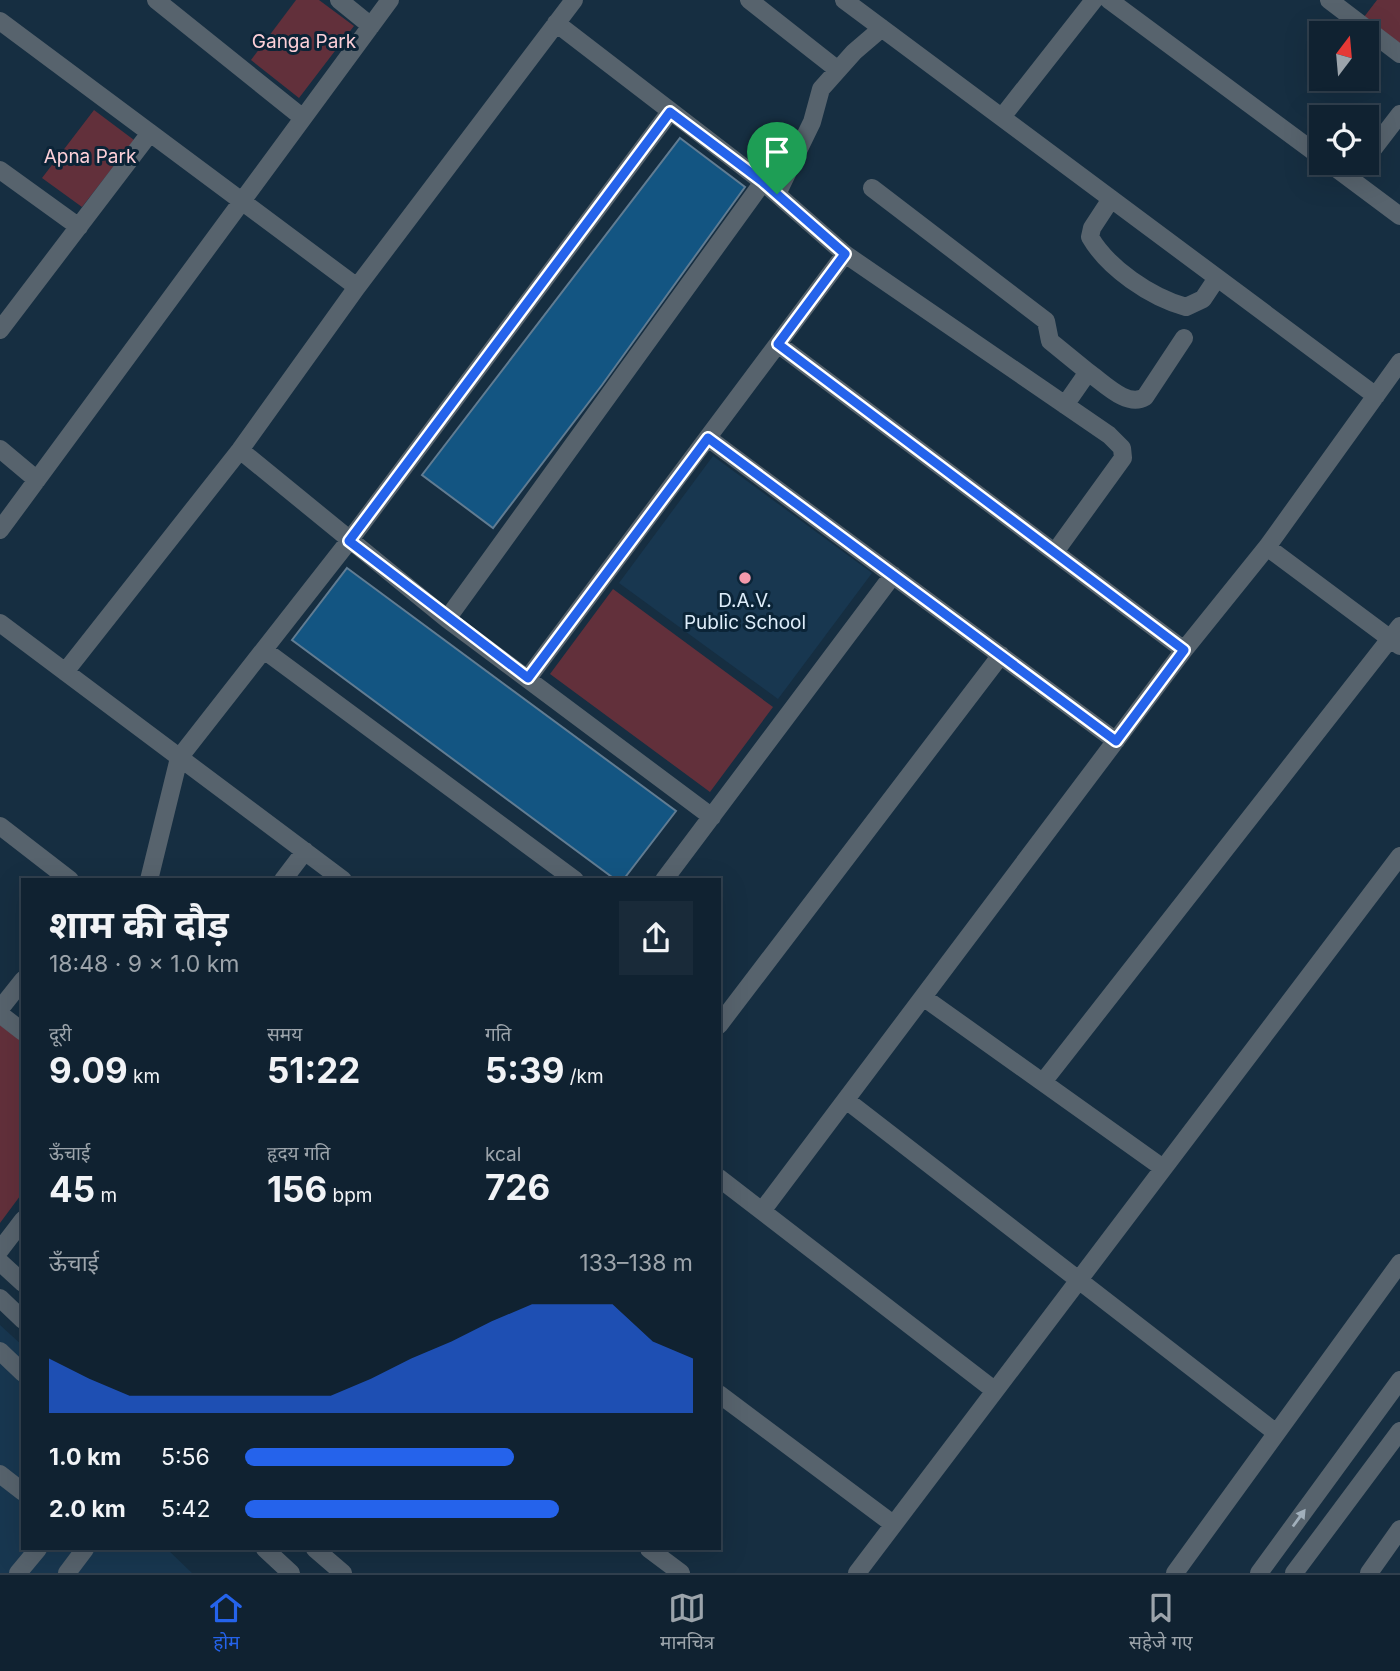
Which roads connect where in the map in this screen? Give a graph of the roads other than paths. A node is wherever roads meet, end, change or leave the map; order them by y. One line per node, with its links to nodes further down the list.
1 (156, 0): 19 (street)
2 (339, 0): 12 (street)
3 (390, 0): 12 (street)
4 (574, 0): 11 (street)
5 (750, 0): 15 (street)
6 (844, 0): 13 (street)
7 (1094, 0): 18 (street)
8 (1109, 0): 22 (street)
9 (1329, 0): 14 (street)
10 (0, 21): 20 (street)
11 (555, 23): 16 (street); 36 (street)
12 (370, 26): 19 (street)
13 (881, 28): 15 (street); 18 (street)
14 (1400, 54)
15 (838, 70): 29 (street)
16 (670, 112): 27 (street); 50 (street)
17 (1400, 114): 21 (street)
18 (1002, 117): 30 (street)
19 (303, 118): 31 (street)
20 (150, 133): 31 (street); 33 (street)
21 (1379, 141)
22 (1309, 148)
23 (0, 170): 33 (street)
24 (1347, 175): 26 (street)
25 (1353, 175): 26 (street)
26 (1351, 178): 32 (street)
27 (763, 182): 29 (street); 54 (street)
28 (872, 188): 42 (street)
29 (777, 194): 34 (street)
30 (1111, 199): 35 (street); 35 (street)
31 (244, 201): 36 (street); 48 (street)
32 (1400, 216)
33 (79, 227): 37 (street)
34 (845, 254): 40 (street); 44 (street)
35 (1217, 278): 43 (street)
36 (357, 287): 47 (street)
37 (7, 307): 38 (street)
38 (0, 330)
39 (1184, 338): 42 (street)
40 (778, 344): 45 (street); 52 (street)
41 (1400, 362): 43 (street)
42 (1088, 372): 44 (street)
43 (1376, 396): 51 (street)
44 (1065, 405): 52 (street)
45 (708, 438): 53 (street); 61 (street)
46 (0, 449): 48 (street)
47 (240, 450): 50 (street); 60 (street)
48 (37, 480): 49 (street)
49 (0, 530)
50 (349, 541): 54 (street); 57 (street)
51 (1267, 547): 56 (street); 58 (street)
52 (1055, 552): 58 (street)
53 (892, 575): 59 (street); 64 (street)
54 (447, 619): 61 (street)
55 (0, 623): 60 (street)
56 (1397, 637): 80 (street)
57 (264, 650): 63 (street); 72 (street)
58 (1184, 650): 62 (street)
59 (1001, 655): 62 (street); 78 (street)
60 (65, 672): 63 (street)
61 (528, 678): 64 (street)
62 (1116, 741): 75 (street)
63 (178, 758): 66 (street); 69 (street)
64 (712, 817): 73 (street)
65 (0, 826): 68 (street)
66 (305, 852): 70 (street); 71 (street)
67 (1400, 856): 82 (street)
68 (67, 878)
69 (149, 878)
70 (285, 878)
71 (340, 878)
72 (572, 878)
73 (666, 878)
74 (21, 982): 76 (street)
75 (923, 997): 80 (street); 81 (street)
76 (0, 1009)
77 (0, 1014): 79 (street)
78 (721, 1022)
79 (21, 1030)
80 (1043, 1082): 82 (street)
81 (846, 1100): 84 (street); 89 (street)
82 (1163, 1168): 89 (street)
83 (721, 1180): 84 (street)
84 (762, 1211): 96 (street)
85 (21, 1223): 86 (street)
86 (0, 1250)
87 (0, 1262): 90 (street)
88 (1400, 1263): 98 (street)
89 (1078, 1279): 96 (street); 98 (street)
90 (21, 1281)
91 (0, 1298): 92 (street)
92 (21, 1318)
93 (0, 1351): 94 (street)
94 (21, 1371)
95 (1400, 1380): 116 (street, one-way to 95)
96 (994, 1390): 102 (street)
97 (721, 1395): 102 (street)
98 (1275, 1432): 115 (street)
99 (1397, 1439): 117 (street)
100 (0, 1474): 101 (street)
101 (21, 1490)
102 (893, 1524): 114 (street)
103 (1400, 1529): 118 (street)
104 (37, 1550): 109 (street)
105 (84, 1550): 110 (street)
106 (266, 1550): 111 (street)
107 (316, 1550): 112 (street)
108 (650, 1550): 113 (street)
109 (18, 1573)
110 (68, 1573)
111 (291, 1573)
112 (343, 1573)
113 (681, 1573)
114 (857, 1573)
115 (1175, 1573)
116 (1259, 1573)
117 (1294, 1573)
118 (1369, 1573)

